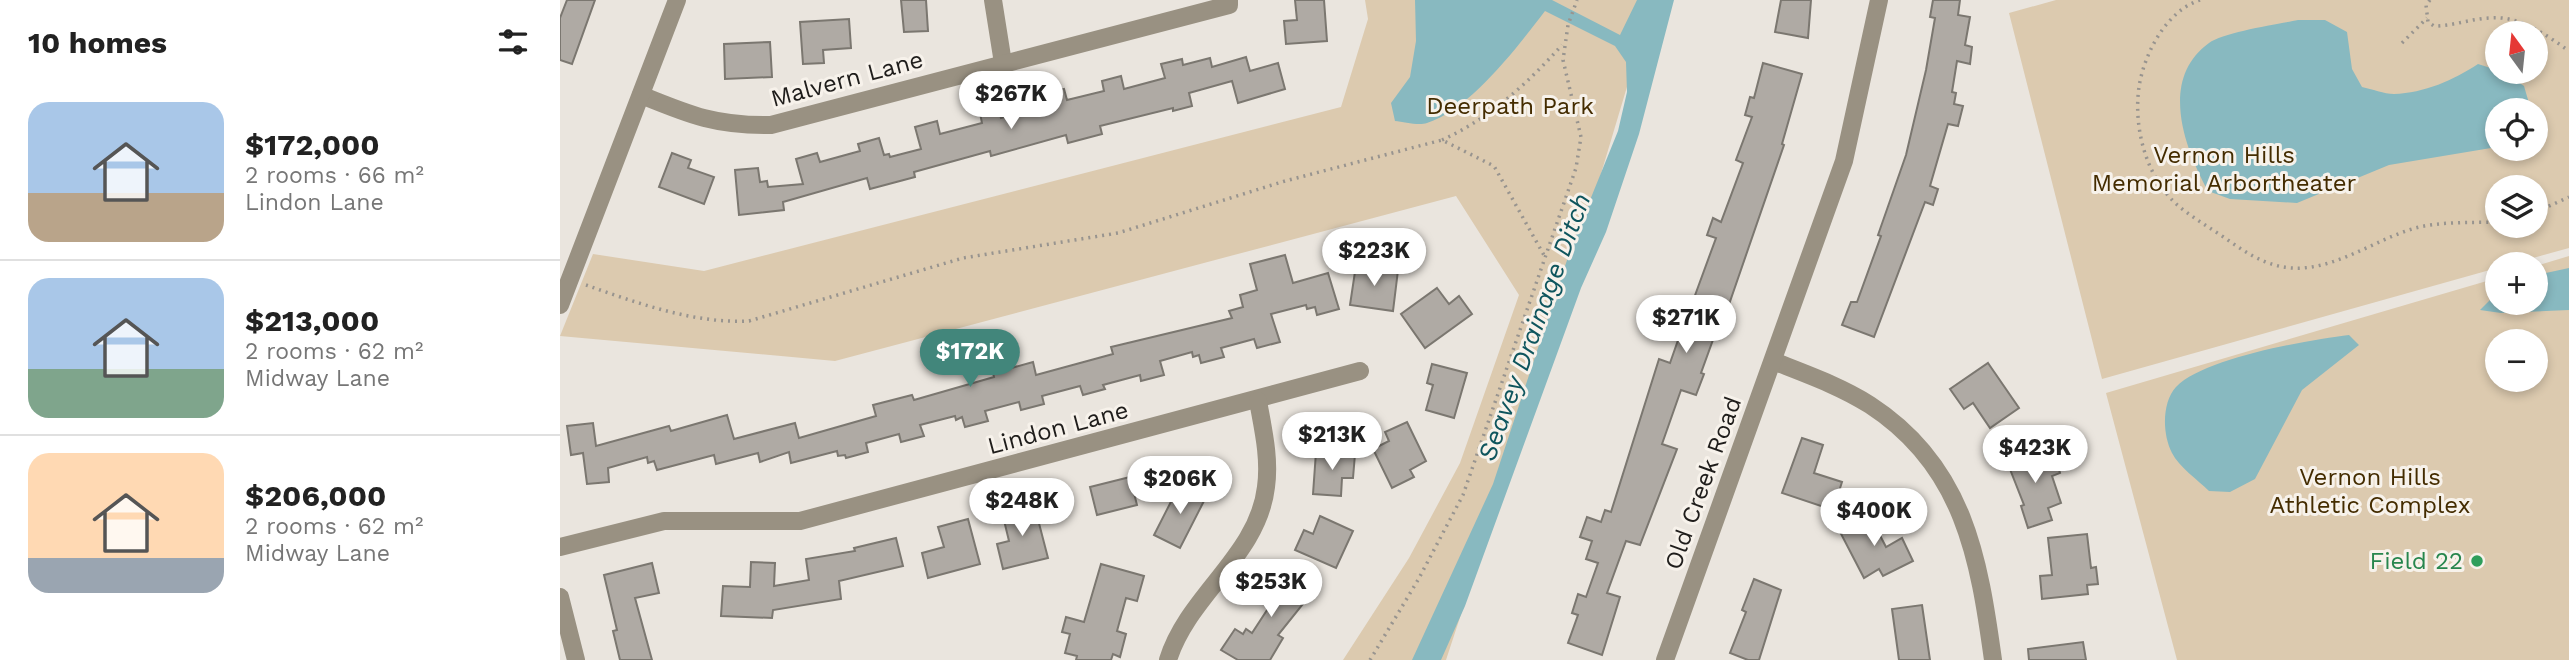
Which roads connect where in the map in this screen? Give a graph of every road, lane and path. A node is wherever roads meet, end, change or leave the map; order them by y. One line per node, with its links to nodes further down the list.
1 (677, 0): 13 (street)
2 (993, 0): 12 (street)
3 (1577, 0): 9 (path)
4 (1879, 0): 21 (street, Old Creek Road)
5 (2200, 0): 17 (path)
6 (2430, 0): 8 (path)
7 (1229, 3): 12 (street, Malvern Lane)
8 (2427, 18): 10 (path); 11 (path)
9 (1564, 43): 14 (path); 18 (path)
10 (2402, 43)
11 (2569, 51)
12 (1003, 63): 13 (street, Malvern Lane)
13 (640, 95): 19 (street)
14 (1442, 141): 18 (path); 19 (path)
15 (2569, 197): 16 (path)
16 (2548, 207)
17 (2485, 223)
18 (1545, 257): 28 (path)
19 (565, 278): 20 (street)
20 (560, 305)
21 (1773, 361): 29 (street, Old Creek Road); 30 (street)
22 (1360, 371): 23 (street, Lindon Lane)
23 (1258, 401): 24 (street, Lindon Lane); 27 (street)
24 (560, 547)
25 (560, 597): 26 (street)
26 (576, 660)
27 (1168, 660)
28 (1370, 660)
29 (1665, 660)
30 (1993, 660)

